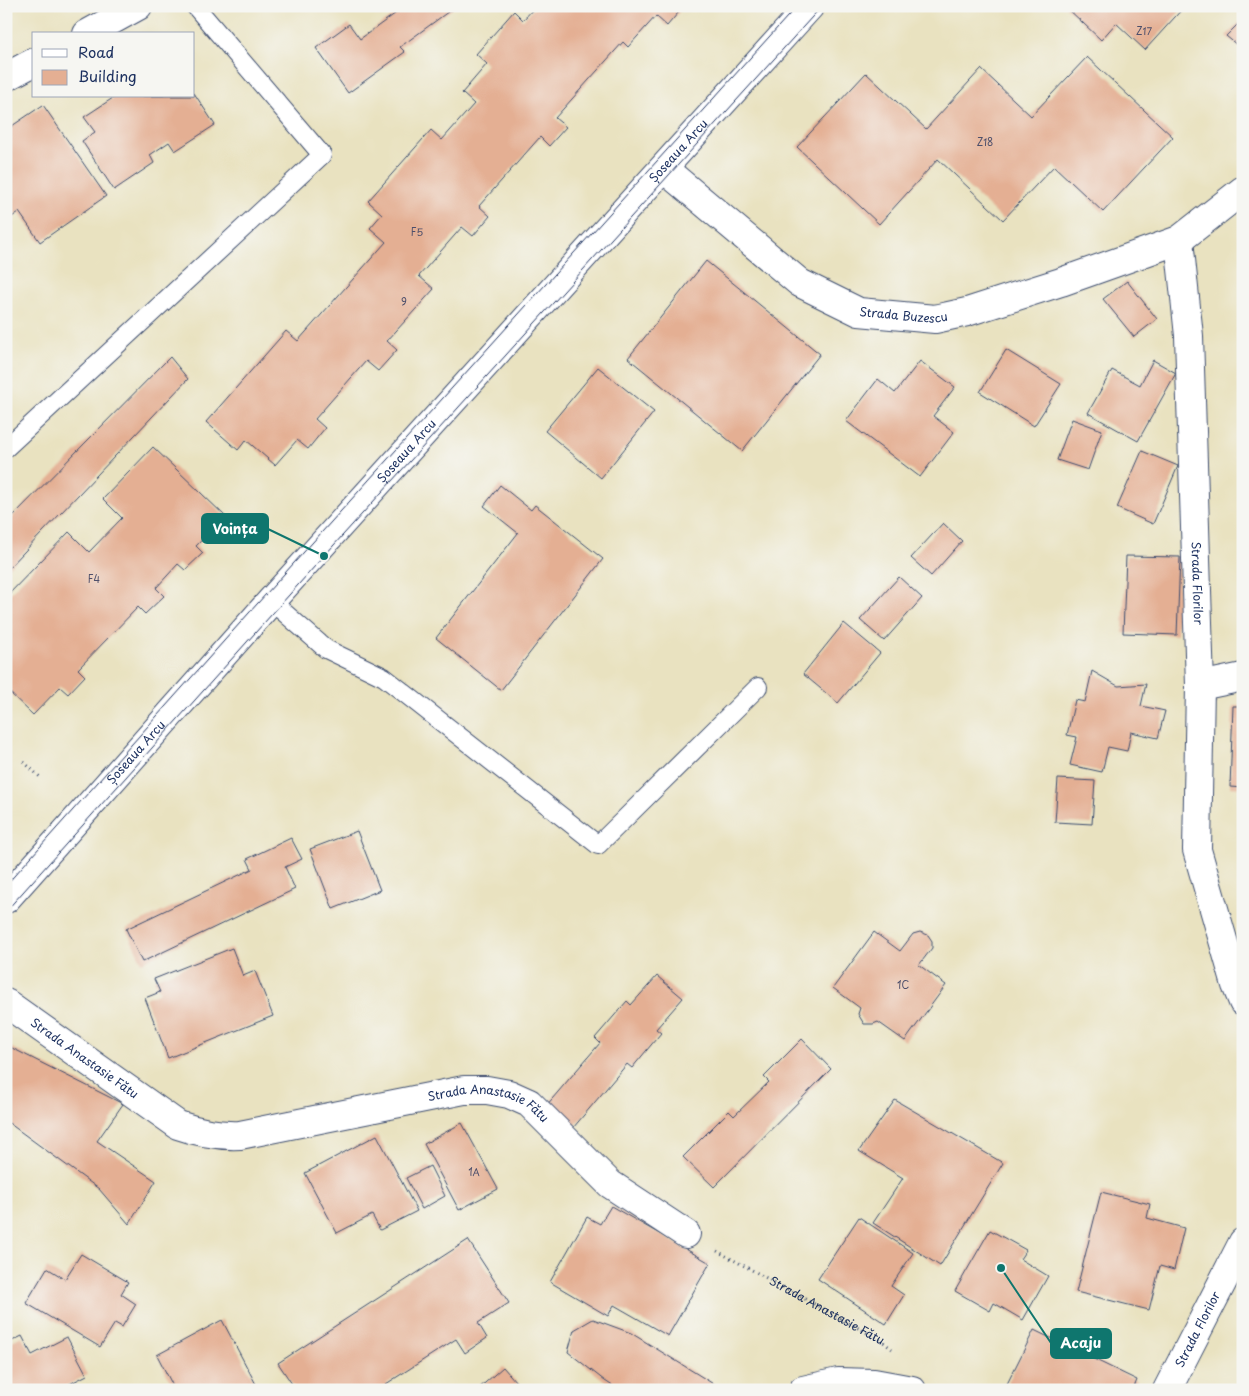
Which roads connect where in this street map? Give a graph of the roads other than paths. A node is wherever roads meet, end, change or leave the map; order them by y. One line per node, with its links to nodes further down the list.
1 (138, 6): 4 (street)
2 (195, 6): 10 (lane)
3 (810, 6): 7 (street, Șoseaua Arcu)
4 (91, 32)
5 (32, 63): 6 (street)
6 (6, 77)
7 (664, 169): 9 (street, Strada Buzescu); 11 (street, Șoseaua Arcu)
8 (1243, 190): 9 (street)
9 (1179, 240): 13 (street, Strada Florilor)
10 (6, 448)
11 (271, 601): 14 (lane); 15 (street, Șoseaua Arcu)
12 (1243, 677): 13 (street)
13 (1200, 686): 16 (street, Strada Florilor)
14 (758, 687)
15 (6, 899)
16 (1243, 1002)
17 (6, 1003): 18 (street, Strada Anastasie Fătu)
18 (686, 1234)
19 (1243, 1242): 22 (street, Strada Florilor)
20 (803, 1390): 21 (street)
21 (912, 1390)
22 (1167, 1390)

